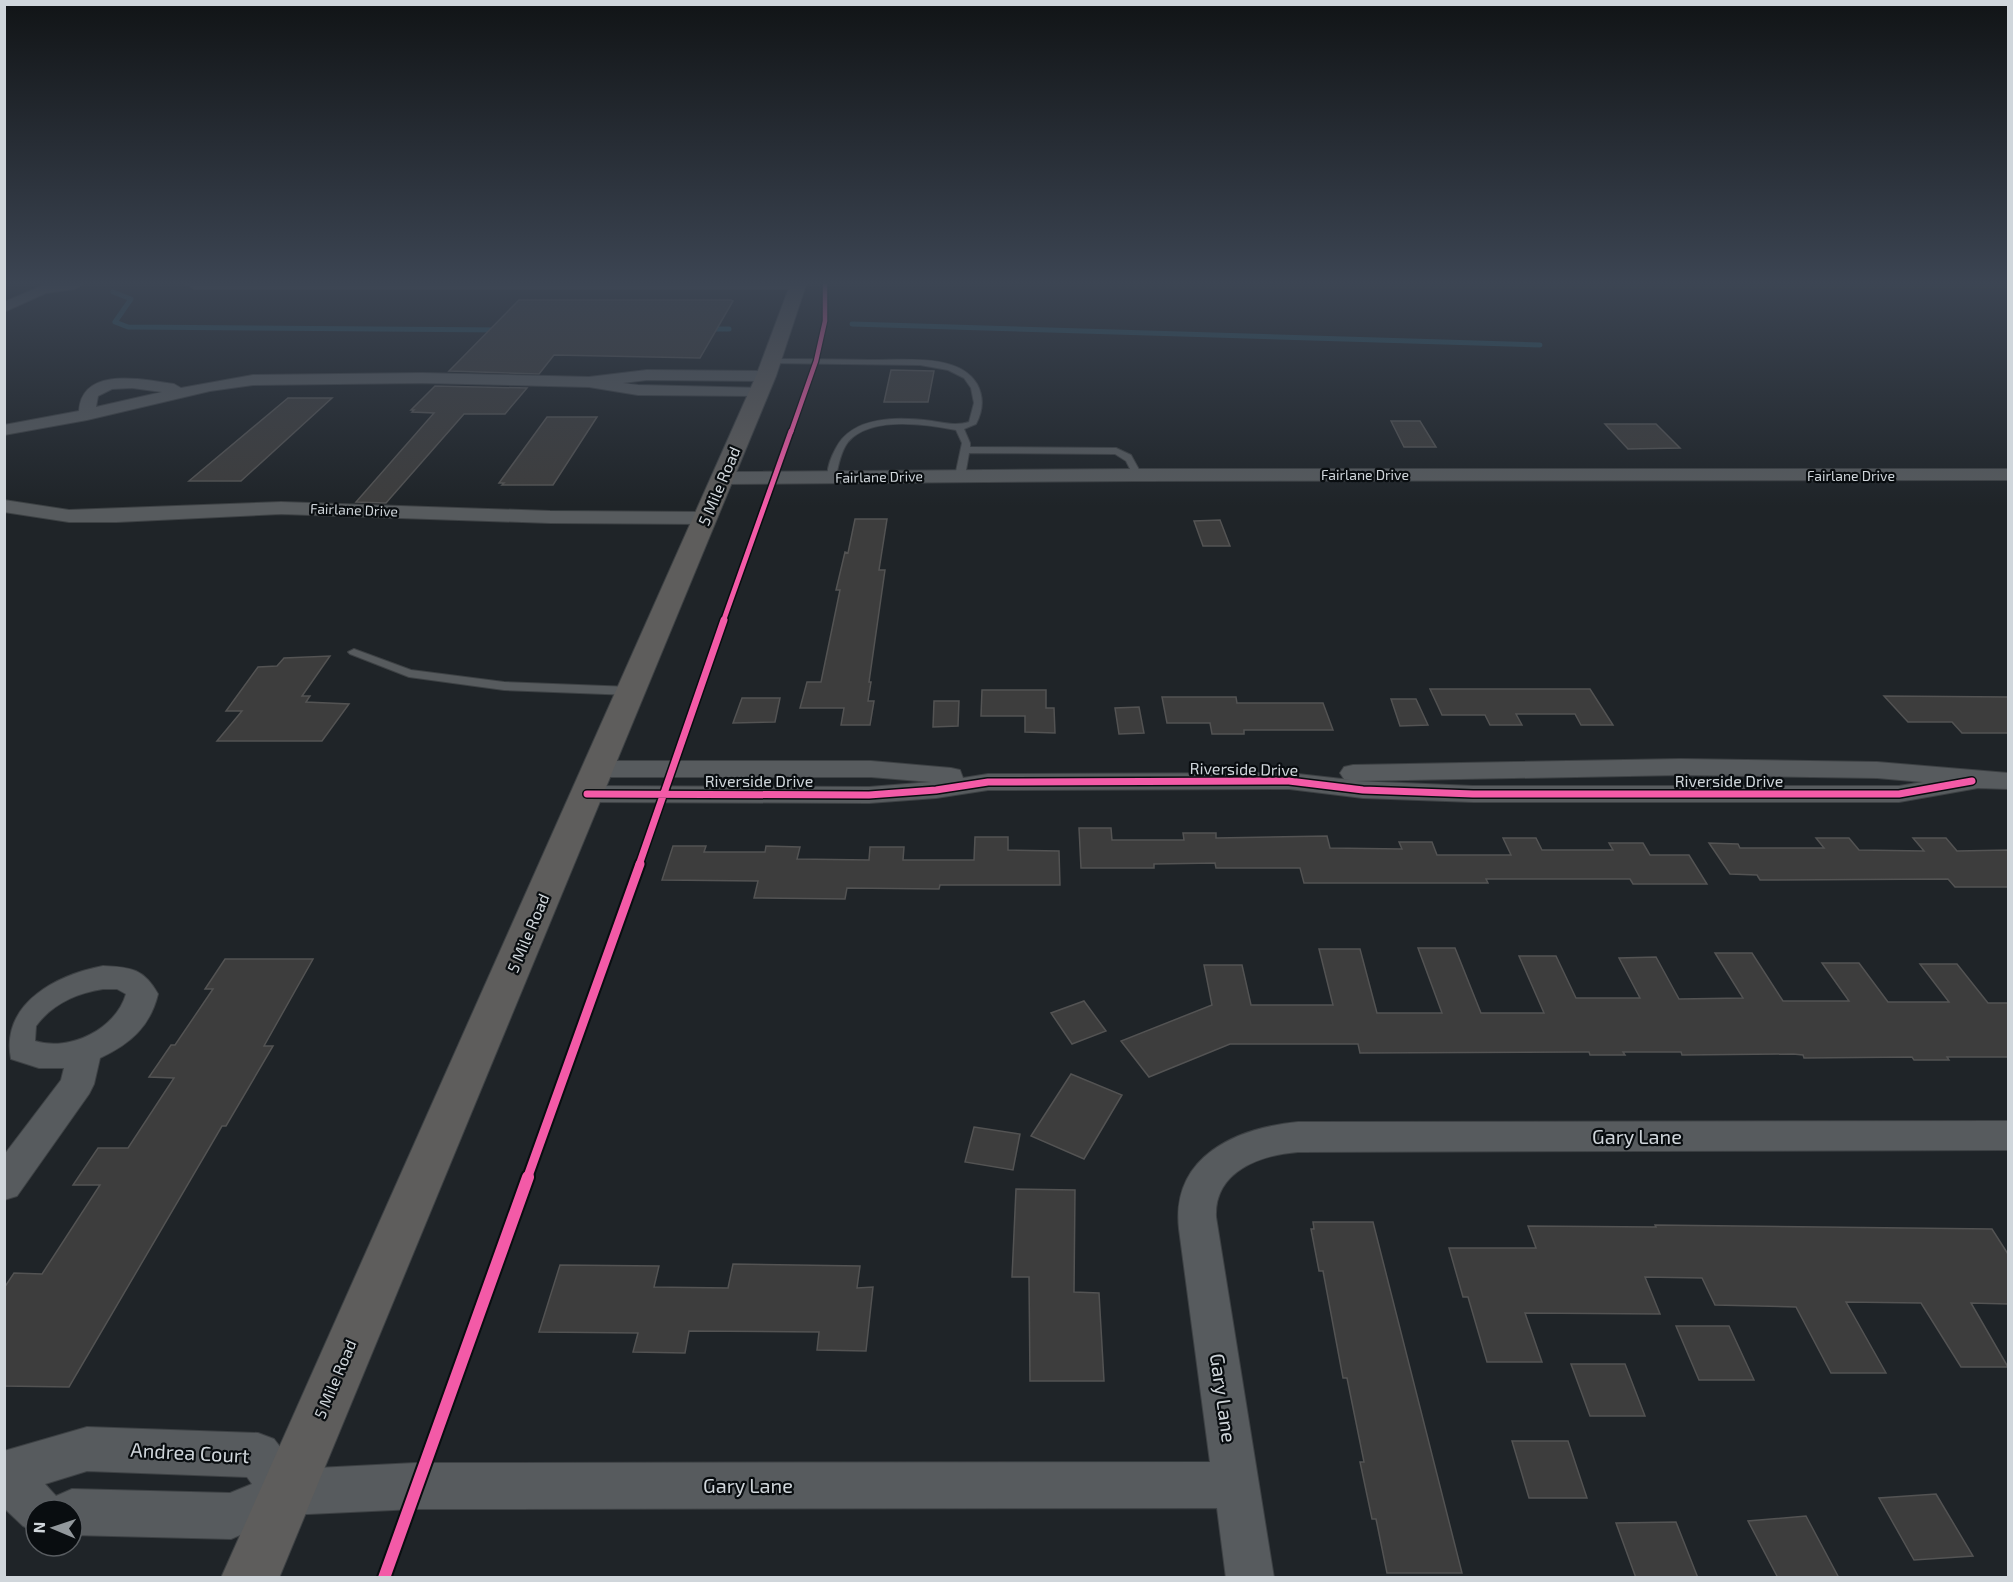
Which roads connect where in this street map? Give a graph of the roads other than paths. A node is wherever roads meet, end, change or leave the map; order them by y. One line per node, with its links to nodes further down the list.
1 (771, 359): 2 (main road, 5 Mile Road)
2 (765, 376): 3 (street); 5 (lane); 12 (main road, 5 Mile Road)
3 (185, 391): 4 (street); 4 (street)
4 (87, 415): 6 (street)
5 (959, 428): 7 (lane); 11 (lane)
6 (4, 430)
7 (965, 450): 8 (lane); 10 (lane)
8 (1137, 475): 9 (street, Fairlane Drive); 10 (street, Fairlane Drive)
9 (2008, 475)
10 (960, 476): 11 (street, Fairlane Drive)
11 (831, 477): 12 (street, Fairlane Drive)
12 (722, 478): 14 (main road, 5 Mile Road)
13 (4, 506): 14 (street, Fairlane Drive)
14 (705, 518): 16 (main road, 5 Mile Road)
15 (354, 652): 16 (lane)
16 (631, 691): 18 (main road, 5 Mile Road)
17 (2008, 781): 18 (street, Riverside Drive)
18 (593, 782): 24 (main road, 5 Mile Road)
19 (85, 1051): 21 (street)
20 (2008, 1136): 23 (street, Gary Lane)
21 (4, 1185)
22 (4, 1475): 24 (street, Andrea Court); 25 (street, Andrea Court)
23 (1236, 1485): 24 (street, Gary Lane); 28 (street)
24 (286, 1492): 26 (street); 27 (main road, 5 Mile Road)
25 (27, 1498)
26 (84, 1512)
27 (250, 1578)
28 (1250, 1578)

